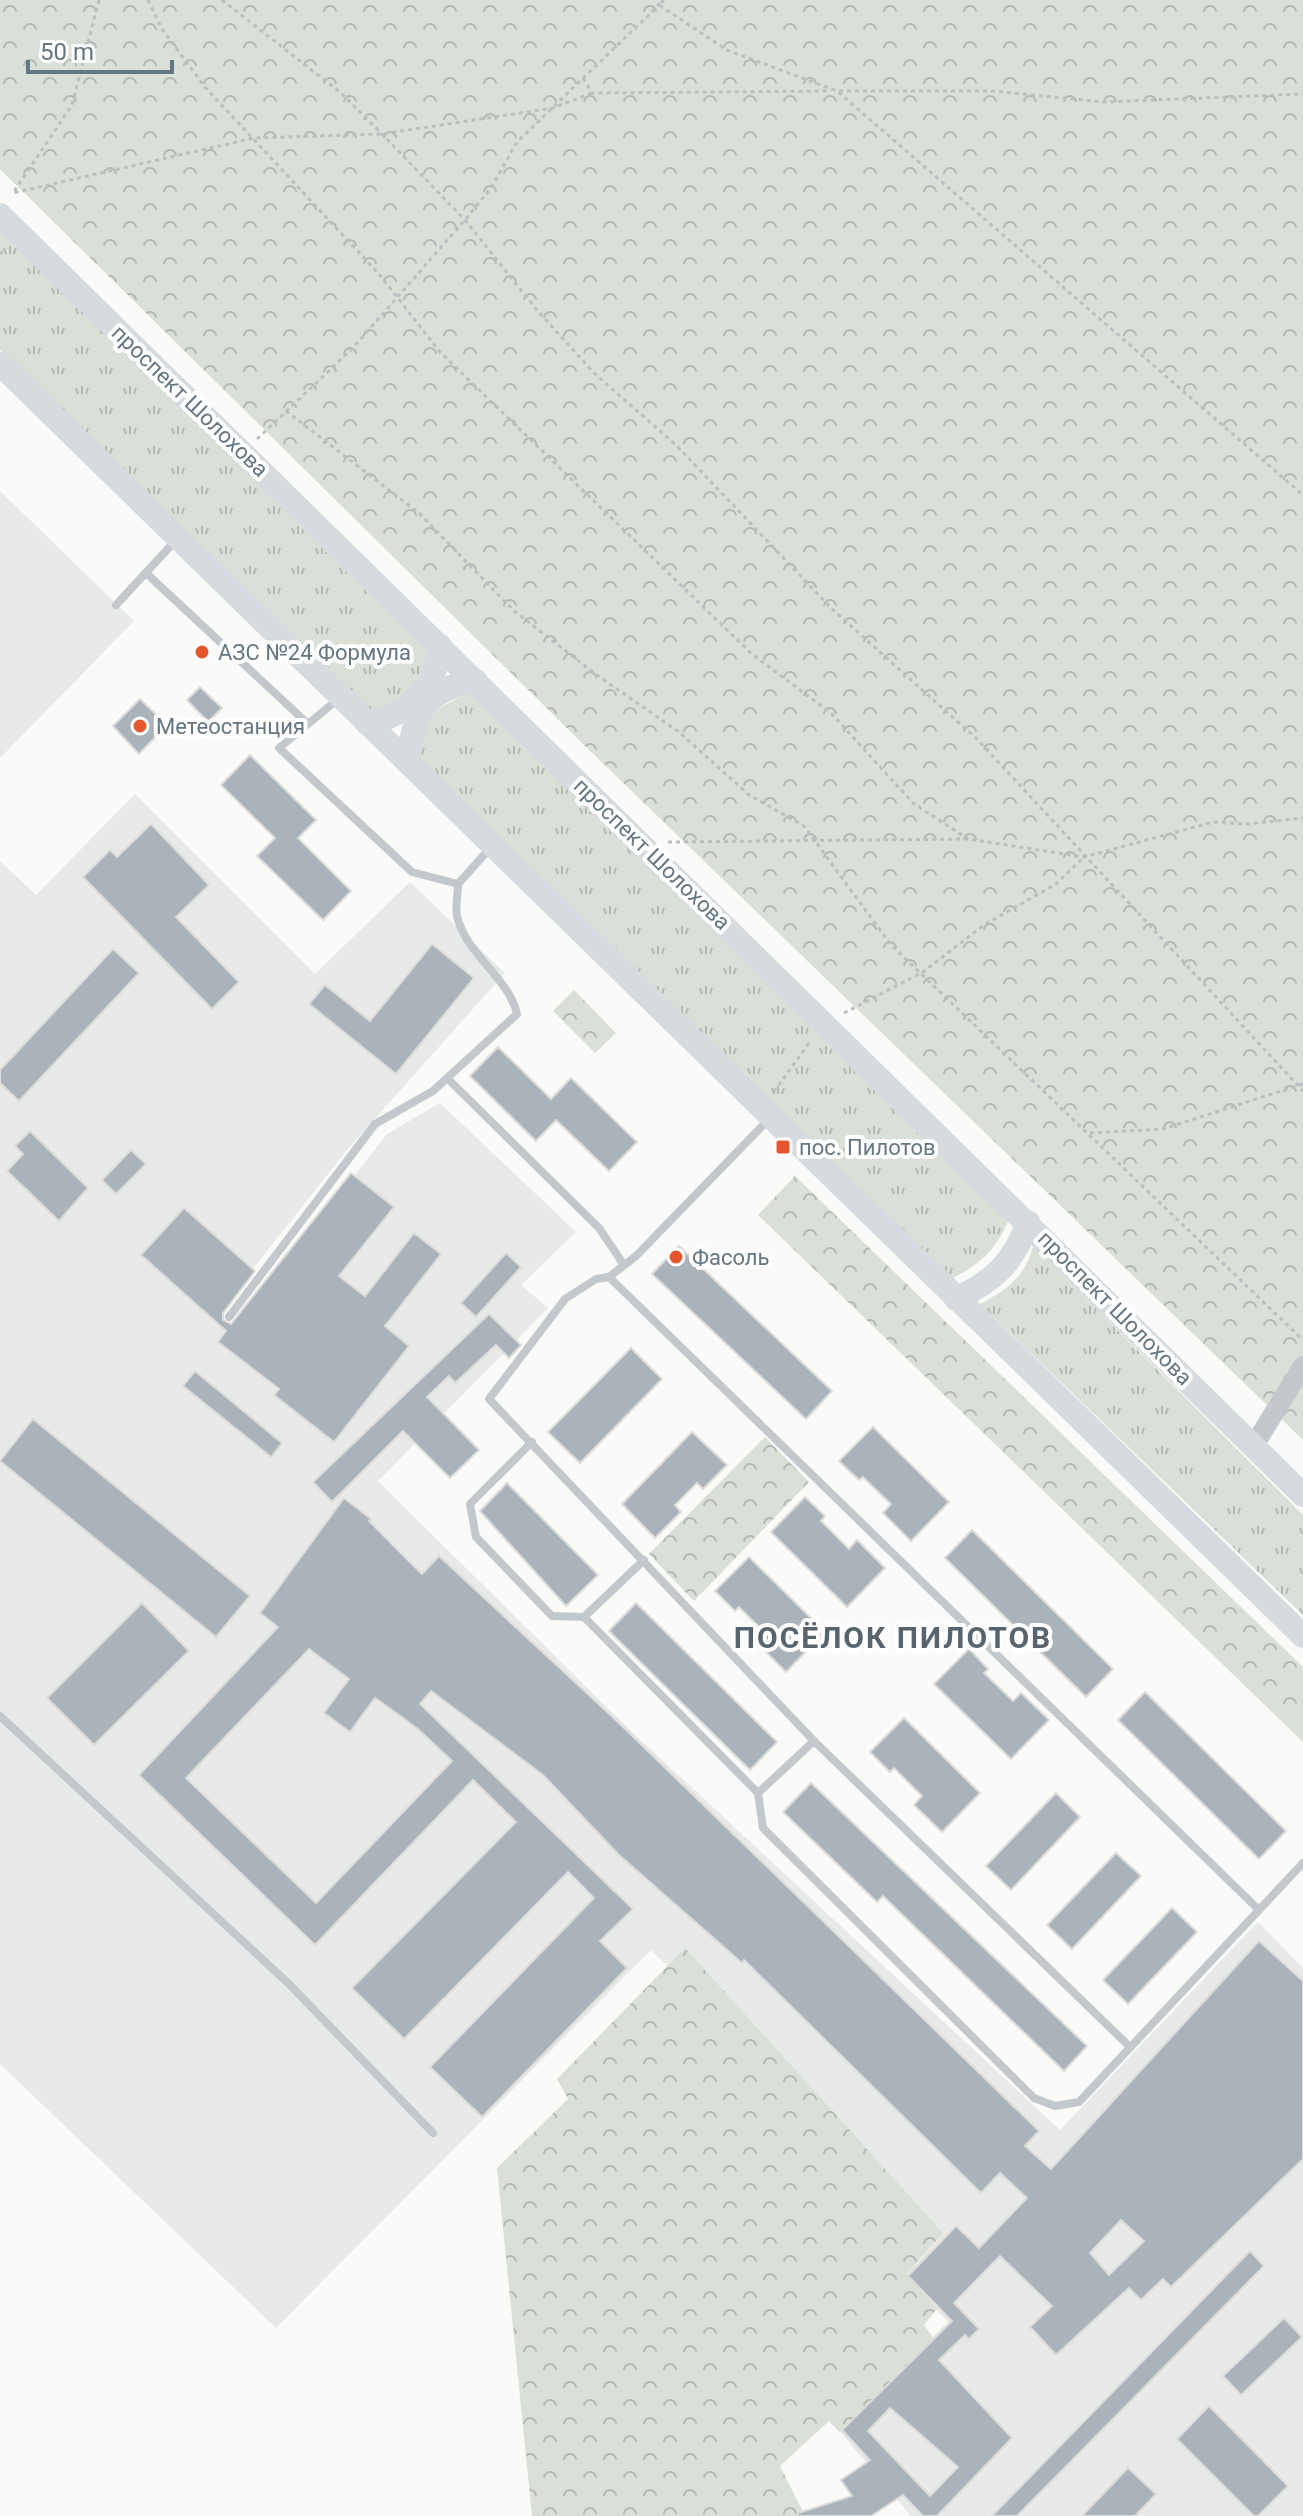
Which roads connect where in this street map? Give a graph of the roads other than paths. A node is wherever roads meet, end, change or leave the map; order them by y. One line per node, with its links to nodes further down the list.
1 (0, 215): 6 (main road, проспект Шолохова)
2 (0, 364): 3 (main road)
3 (178, 538): 4 (lane); 8 (main road)
4 (146, 573): 5 (lane); 9 (lane)
5 (116, 605)
6 (440, 646): 7 (main road, проспект Шолохова); 10 (main road)
7 (476, 681): 11 (main road); 16 (main road, проспект Шолохова)
8 (341, 697): 9 (lane); 10 (main road)
9 (307, 723): 13 (lane)
10 (367, 723): 11 (main road)
11 (408, 762): 12 (main road)
12 (493, 845): 13 (lane); 15 (main road)
13 (458, 884): 14 (lane)
14 (447, 1078): 17 (lane); 20 (lane)
15 (766, 1113): 17 (lane); 19 (main road)
16 (1028, 1222): 19 (main road); 23 (main road, проспект Шолохова)
17 (624, 1265): 18 (lane)
18 (609, 1277): 22 (lane); 32 (lane)
19 (956, 1299): 27 (main road)
20 (229, 1317)
21 (1303, 1366): 23 (street)
22 (532, 1442): 25 (lane); 26 (lane)
23 (1253, 1447): 24 (main road, проспект Шолохова)
24 (1303, 1495)
25 (644, 1560): 26 (lane); 29 (lane)
26 (584, 1617): 30 (lane)
27 (1303, 1636)
28 (0, 1716): 34 (lane)
29 (814, 1741): 30 (lane); 33 (lane)
30 (758, 1793): 33 (lane)
31 (1303, 1863): 32 (lane)
32 (1259, 1910): 33 (lane)
33 (1130, 2047)
34 (433, 2133)

